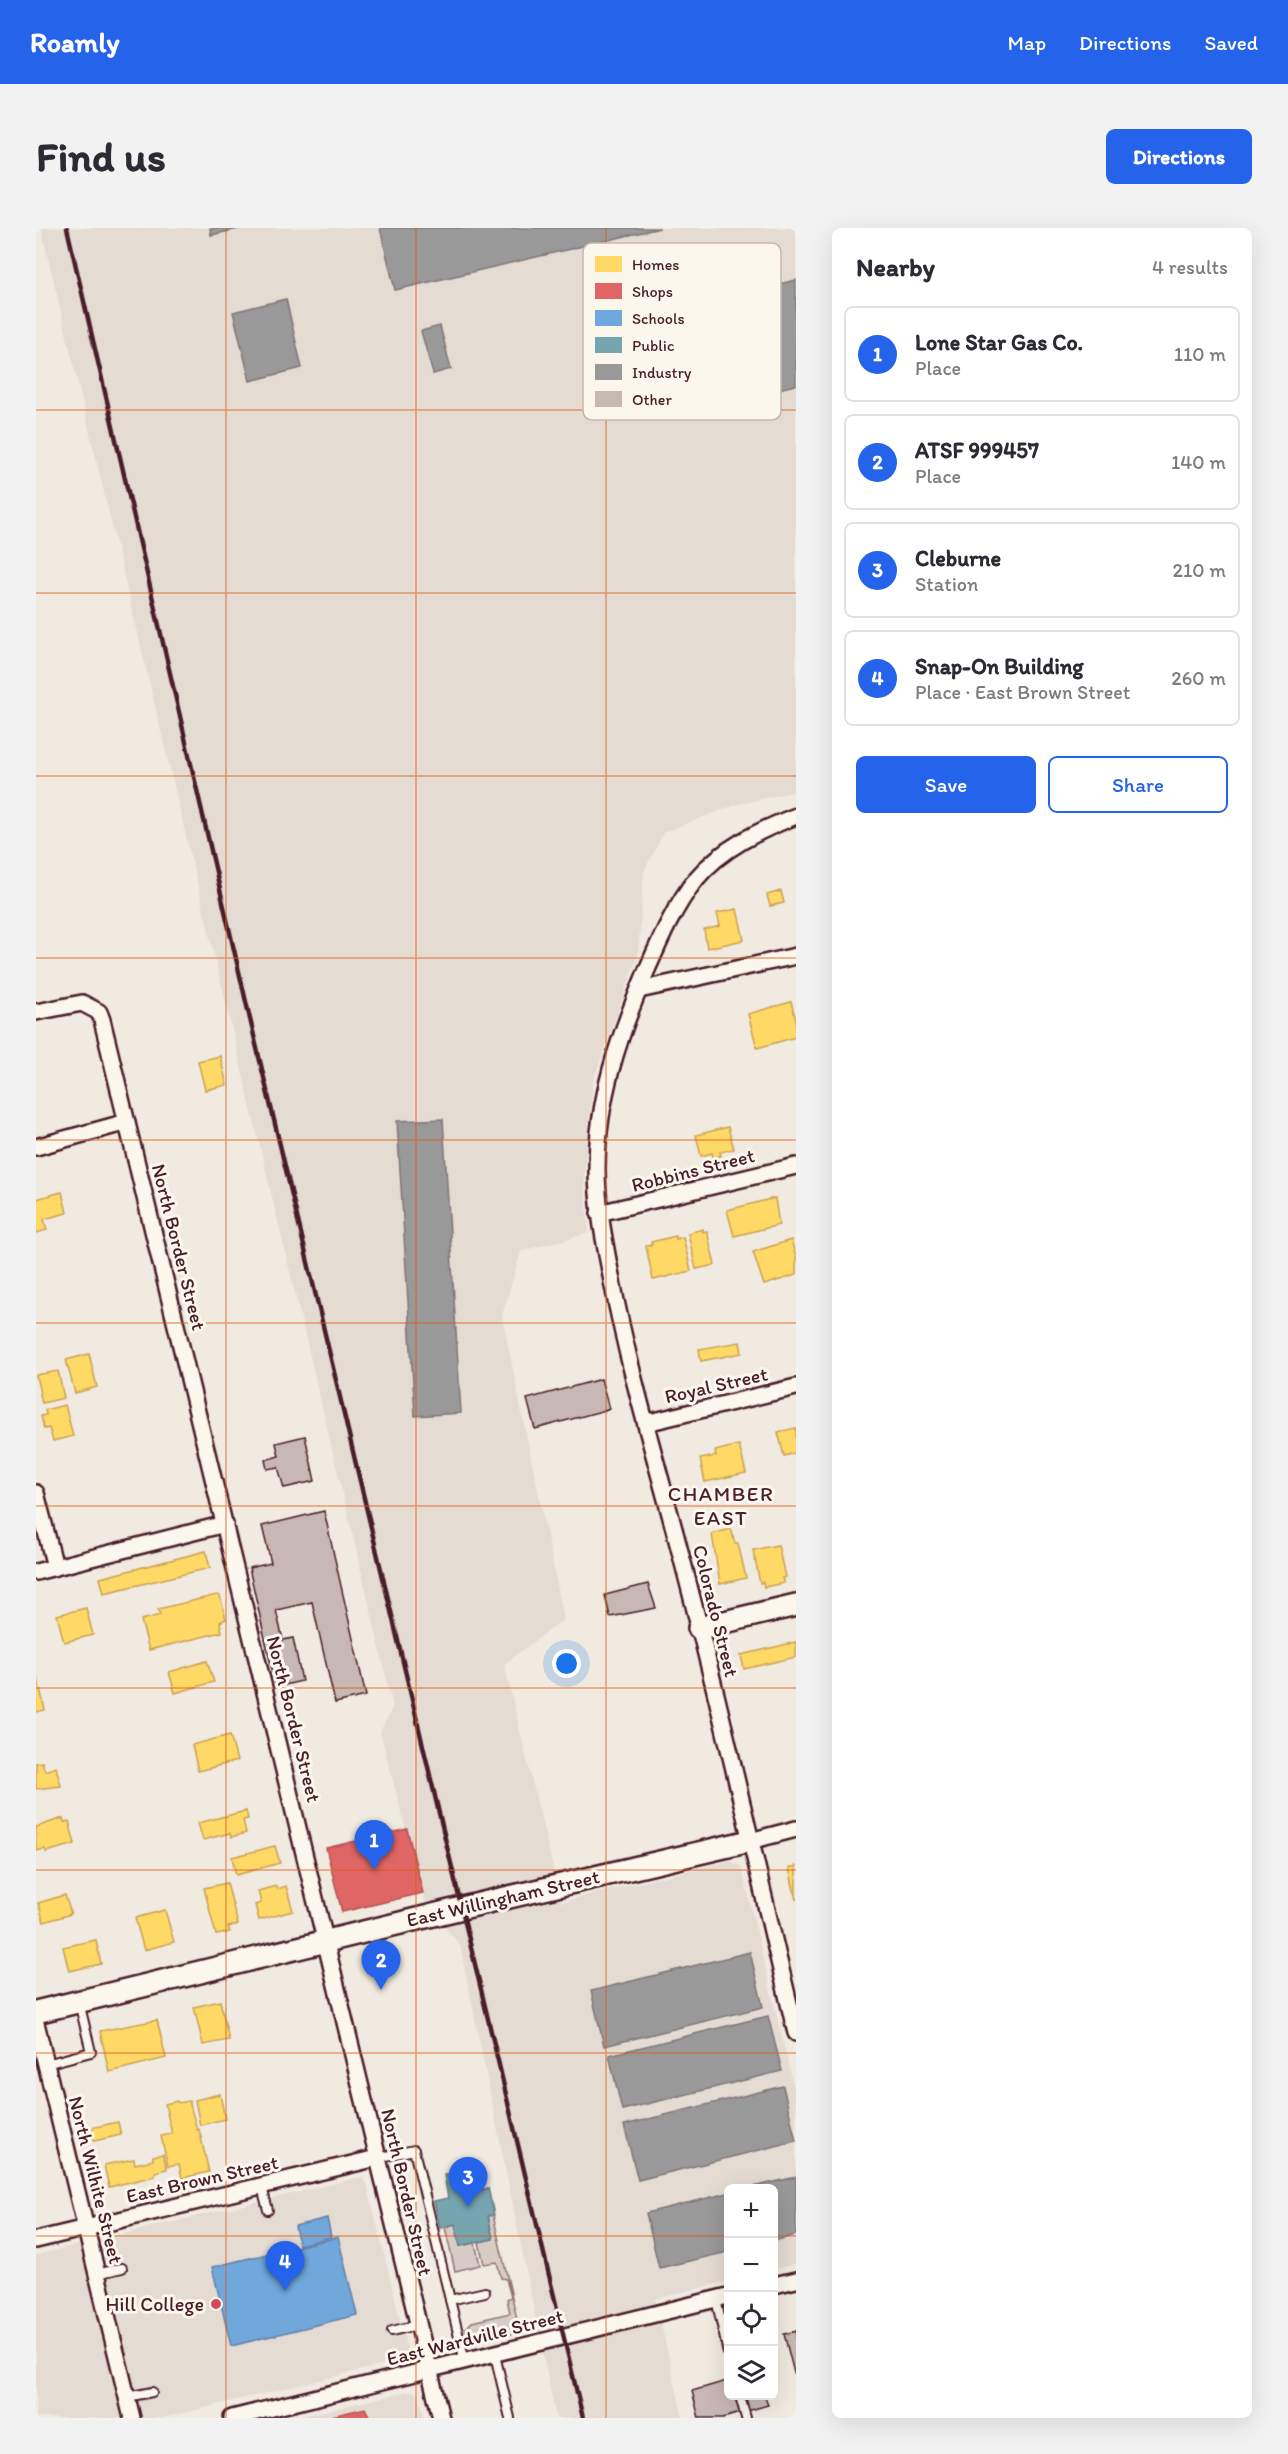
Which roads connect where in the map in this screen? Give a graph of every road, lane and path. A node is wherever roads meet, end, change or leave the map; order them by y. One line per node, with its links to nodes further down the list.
1 (796, 816): 3 (street, Colorado Street)
2 (796, 956): 3 (street)
3 (639, 990): 8 (street, Colorado Street)
4 (36, 1012): 5 (street, North Border Street)
5 (127, 1122): 6 (street); 12 (street, North Border Street)
6 (36, 1147)
7 (796, 1166): 8 (street, Robbins Street)
8 (599, 1213): 10 (street, Colorado Street)
9 (796, 1387): 10 (street, Royal Street)
10 (646, 1423): 16 (street, Colorado Street)
11 (36, 1493): 13 (street)
12 (225, 1524): 13 (street); 19 (street, North Border Street)
13 (55, 1567): 14 (street)
14 (36, 1572)
15 (796, 1605): 16 (street)
16 (699, 1628): 18 (street, Colorado Street)
17 (796, 1829): 18 (street, East Willingham Street)
18 (750, 1841): 19 (street, East Willingham Street); 23 (street, Colorado Street)
19 (327, 1940): 20 (street, East Willingham Street); 25 (street, North Border Street)
20 (78, 2001): 21 (street, East Willingham Street); 24 (lane)
21 (36, 2012)
22 (36, 2023): 24 (street, North Wilhite Street)
23 (796, 2033)
24 (46, 2064): 28 (street, North Wilhite Street)
25 (377, 2158): 26 (street, East Brown Street); 36 (lane); 37 (street, North Border Street)
26 (262, 2187): 27 (lane); 28 (street, East Brown Street)
27 (268, 2210)
28 (86, 2228): 29 (street, East Brown Street); 31 (street, North Wilhite Street)
29 (36, 2240)
30 (122, 2268): 31 (lane)
31 (97, 2274): 44 (street, North Wilhite Street)
32 (796, 2280): 33 (street)
33 (778, 2284)
34 (485, 2292): 36 (lane)
35 (722, 2297): 39 (lane); 40 (street, East Wardville Street)
36 (450, 2300): 41 (lane)
37 (417, 2325): 38 (lane); 42 (street, North Border Street)
38 (392, 2331)
39 (728, 2346)
40 (495, 2355): 41 (street, East Wardville Street); 49 (lane)
41 (465, 2362): 42 (street, East Wardville Street)
42 (429, 2370): 47 (street, East Wardville Street); 48 (street, North Border Street)
43 (152, 2392): 44 (lane)
44 (127, 2397): 46 (street, North Wilhite Street)
45 (741, 2400): 50 (lane)
46 (132, 2418)
47 (232, 2418)
48 (441, 2418)
49 (510, 2418)
50 (746, 2418)

